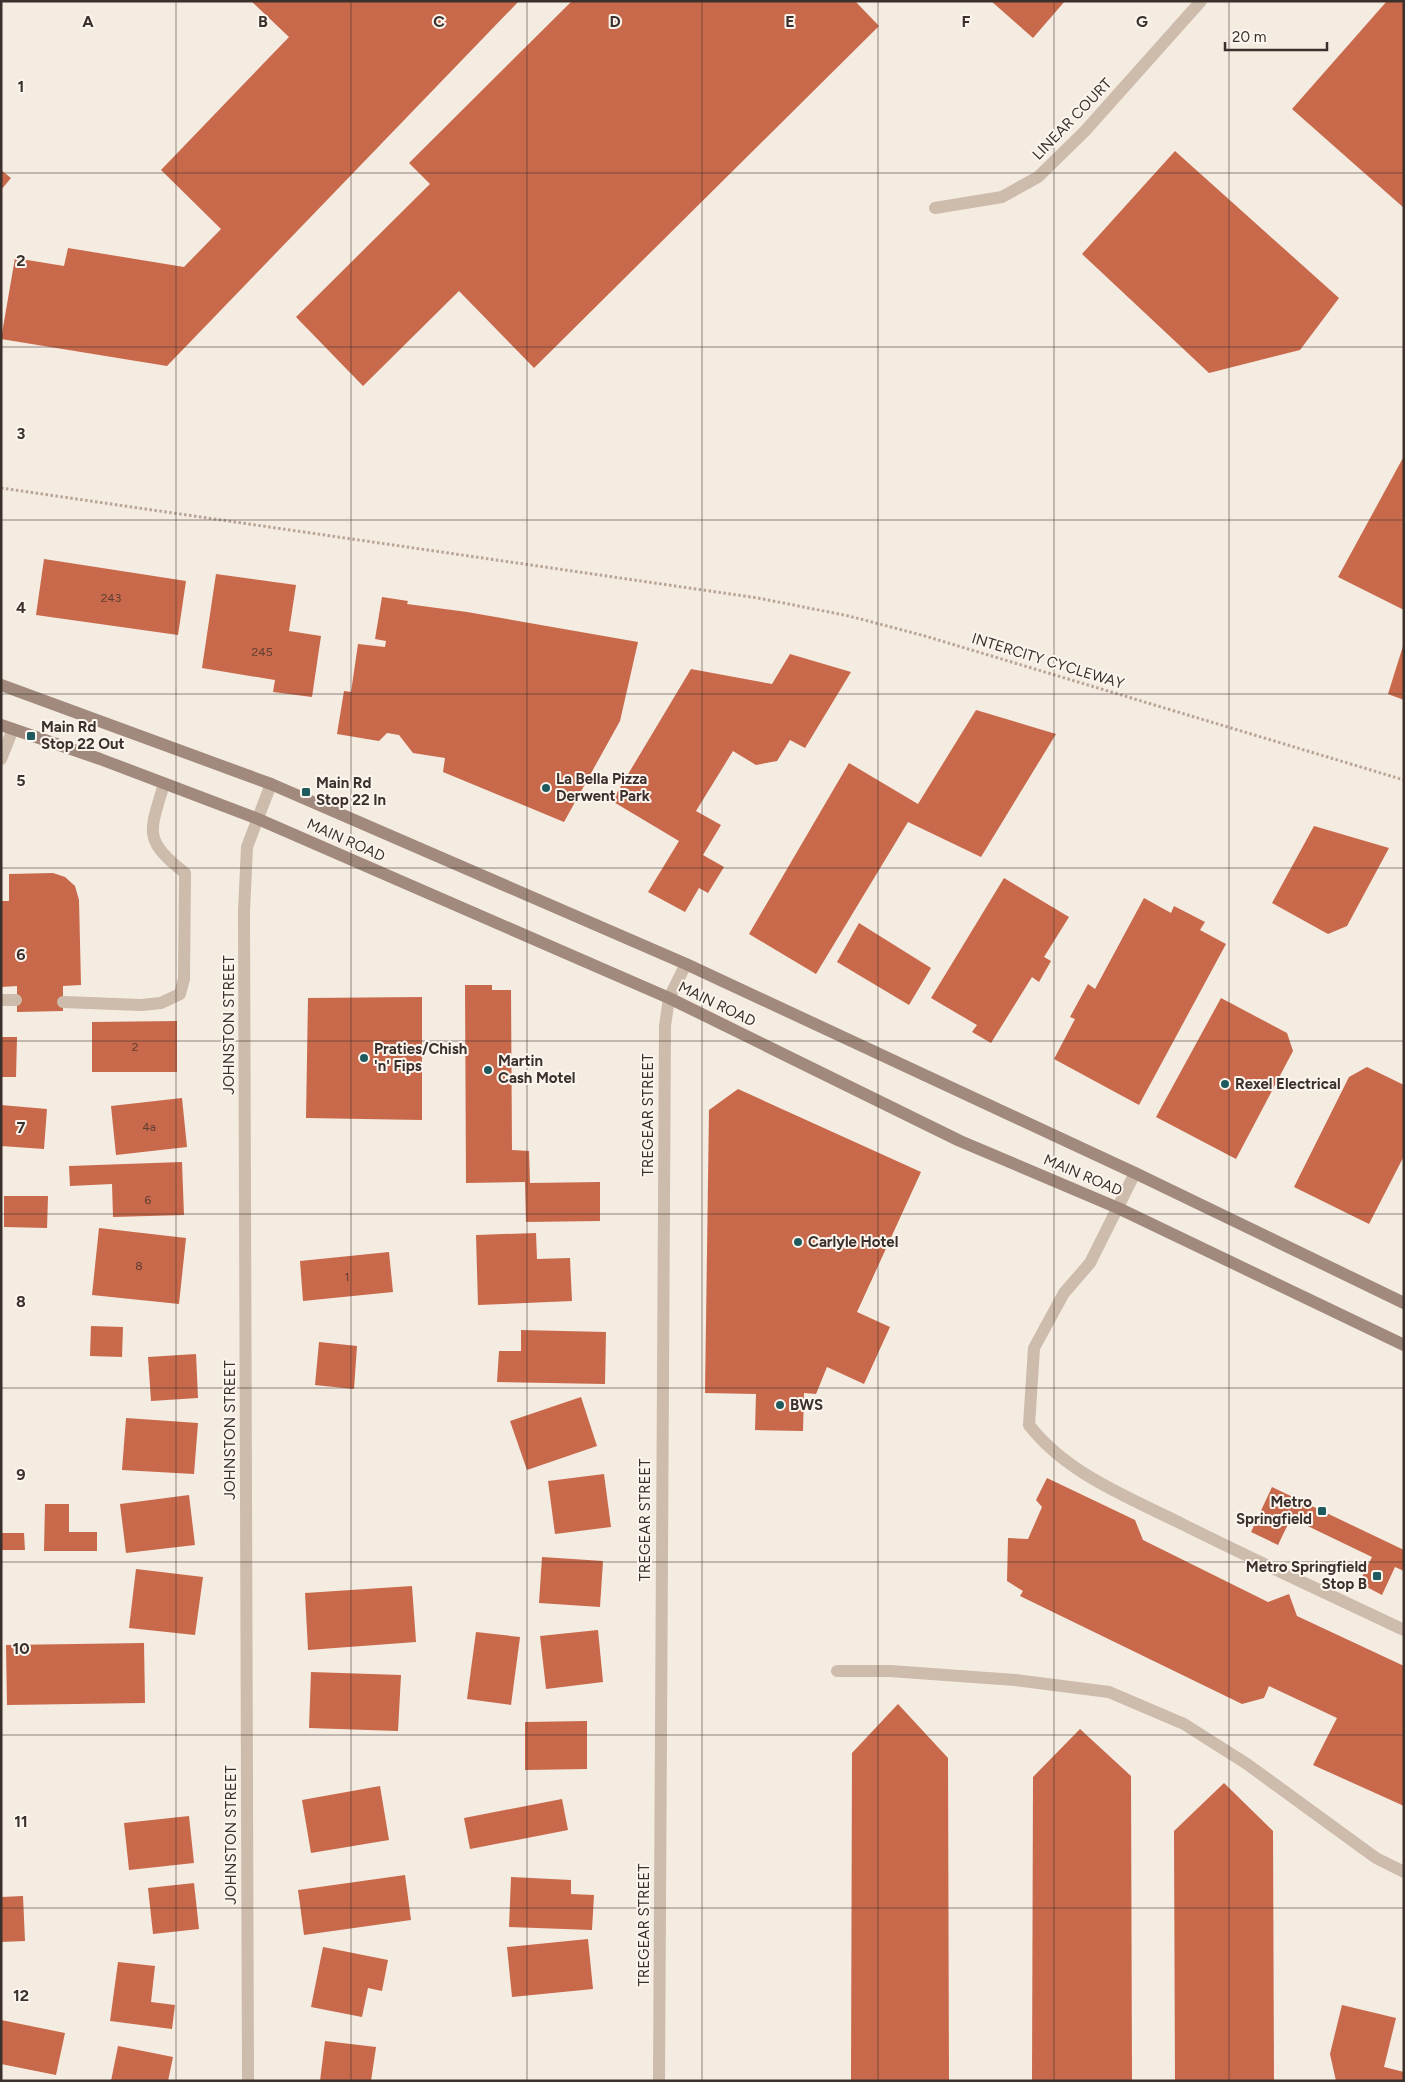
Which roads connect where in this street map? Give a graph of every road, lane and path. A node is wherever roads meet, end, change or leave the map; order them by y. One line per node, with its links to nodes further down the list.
1 (1201, 1): 2 (street, LINEAR COURT)
2 (935, 208)
3 (1, 488): 7 (path, INTERCITY CYCLEWAY)
4 (1, 685): 9 (main road, MAIN ROAD)
5 (7, 727): 6 (street); 8 (main road, MAIN ROAD)
6 (1, 759)
7 (1404, 780)
8 (164, 784): 10 (main road, MAIN ROAD); 15 (street)
9 (271, 784): 10 (street, JOHNSTON STREET); 11 (main road, MAIN ROAD)
10 (258, 819): 12 (main road, MAIN ROAD); 23 (street, JOHNSTON STREET)
11 (686, 964): 12 (street, TREGEAR STREET); 16 (main road, MAIN ROAD)
12 (668, 998): 17 (main road, MAIN ROAD); 24 (street, TREGEAR STREET)
13 (1, 1000): 14 (street)
14 (16, 1000)
15 (63, 1002)
16 (1135, 1173): 17 (street); 18 (main road, MAIN ROAD)
17 (1118, 1208): 19 (main road, MAIN ROAD); 20 (street)
18 (1404, 1303)
19 (1404, 1345)
20 (1404, 1630)
21 (837, 1671): 22 (street)
22 (1404, 1872)
23 (248, 2081)
24 (659, 2081)

